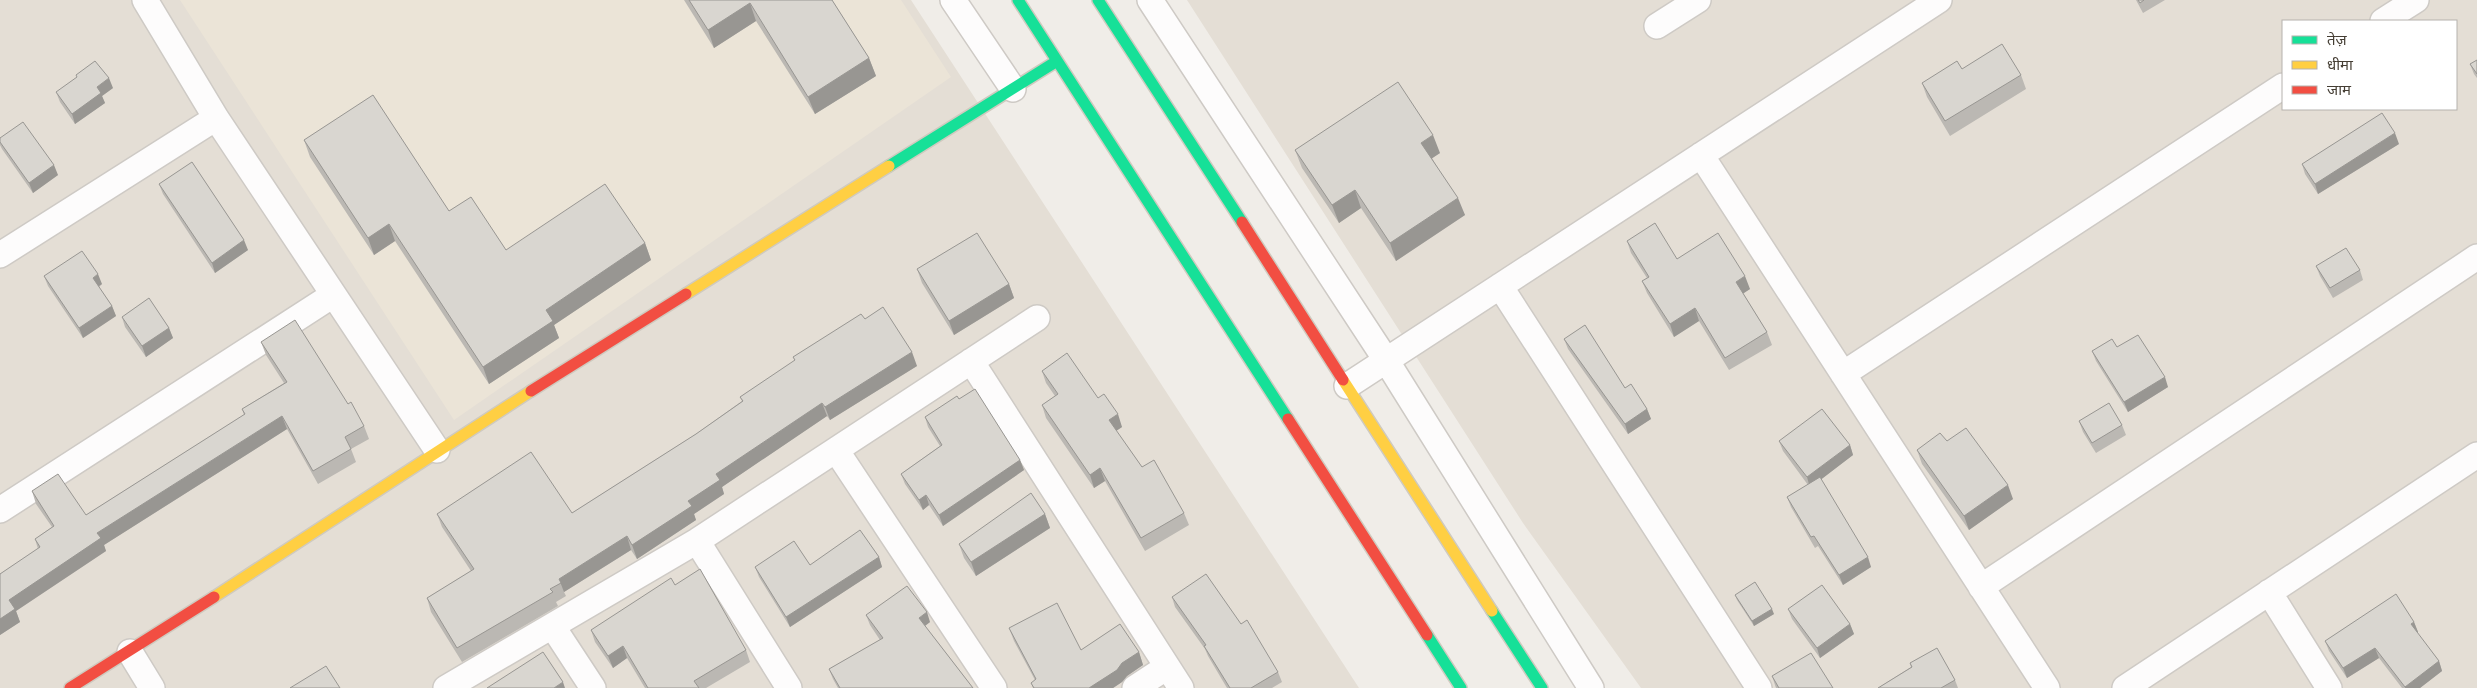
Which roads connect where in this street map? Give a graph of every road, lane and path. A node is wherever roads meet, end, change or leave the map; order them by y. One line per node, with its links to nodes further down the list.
1 (145, 0): 14 (street)
2 (953, 0): 13 (street)
3 (1018, 0): 11 (street)
4 (1098, 0): 24 (street)
5 (1150, 0): 21 (street)
6 (1698, 0): 10 (street)
7 (1939, 0): 15 (street)
8 (2416, 0): 9 (street)
9 (2385, 20)
10 (1657, 26)
11 (1057, 61): 13 (street); 43 (street)
12 (2282, 87): 23 (street)
13 (1013, 89): 25 (street)
14 (216, 118): 16 (street); 19 (street)
15 (1701, 155): 18 (street); 23 (street)
16 (0, 255)
17 (2477, 257): 30 (street)
18 (1500, 286): 21 (street); 46 (street)
19 (332, 295): 25 (street); 28 (street)
20 (1037, 318): 22 (street)
21 (1386, 360): 24 (street); 45 (street)
22 (971, 361): 26 (street); 34 (street)
23 (1843, 374): 30 (street)
24 (1347, 386): 44 (street)
25 (437, 450): 33 (street)
26 (836, 450): 29 (street); 40 (street)
27 (2477, 455): 31 (street)
28 (0, 510)
29 (697, 541): 32 (street); 39 (street)
30 (1981, 587): 47 (street)
31 (2269, 592): 48 (street); 49 (street)
32 (553, 627): 37 (street); 38 (street)
33 (130, 652): 35 (street); 36 (street)
34 (1167, 667): 41 (street); 42 (street)
35 (70, 688)
36 (152, 688)
37 (446, 688)
38 (593, 688)
39 (789, 688)
40 (994, 688)
41 (1135, 688)
42 (1181, 688)
43 (1461, 688)
44 (1542, 688)
45 (1591, 688)
46 (1759, 688)
47 (2047, 688)
48 (2125, 688)
49 (2329, 688)

